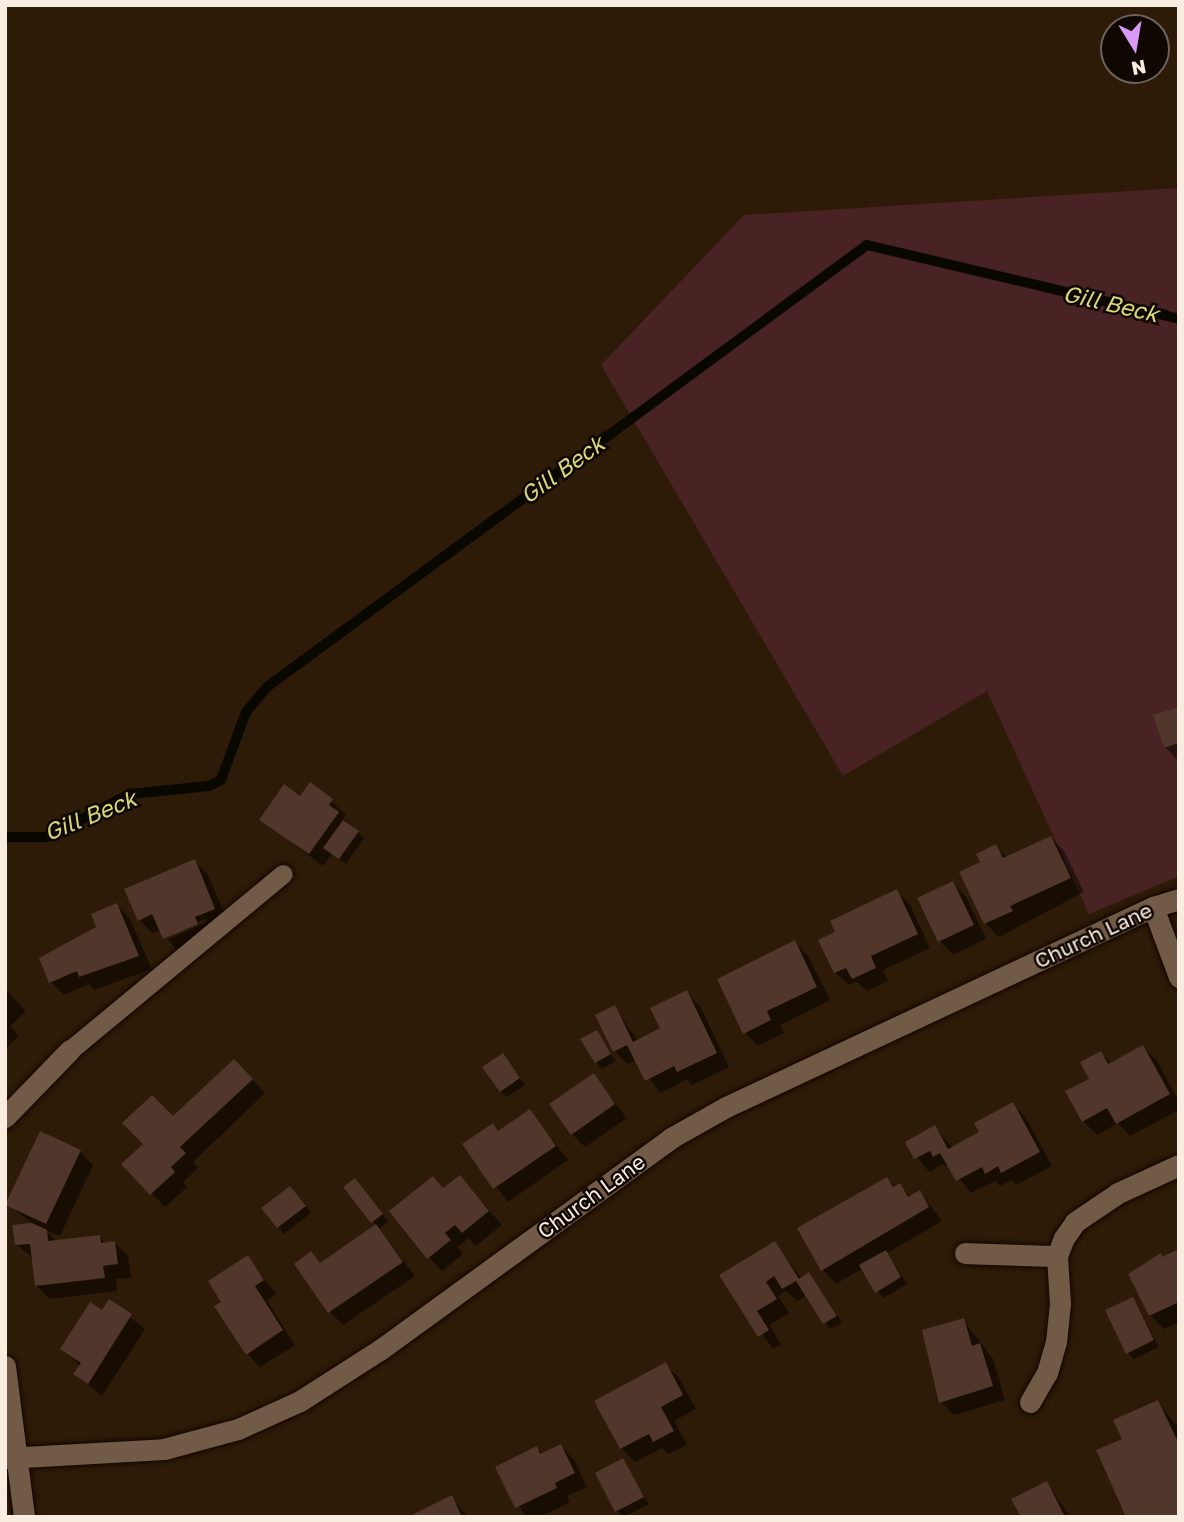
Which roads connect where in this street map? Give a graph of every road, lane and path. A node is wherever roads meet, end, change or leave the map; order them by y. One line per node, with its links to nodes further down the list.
1 (282, 874): 5 (lane)
2 (1179, 899): 3 (street, Church Lane)
3 (1153, 907): 4 (street); 12 (street, Church Lane)
4 (1179, 976)
5 (70, 1050): 6 (street)
6 (5, 1117)
7 (1179, 1165): 9 (street)
8 (965, 1253): 9 (street)
9 (1057, 1256): 11 (street)
10 (5, 1366): 12 (street)
11 (1030, 1402)
12 (10, 1458): 13 (street)
13 (24, 1517)

